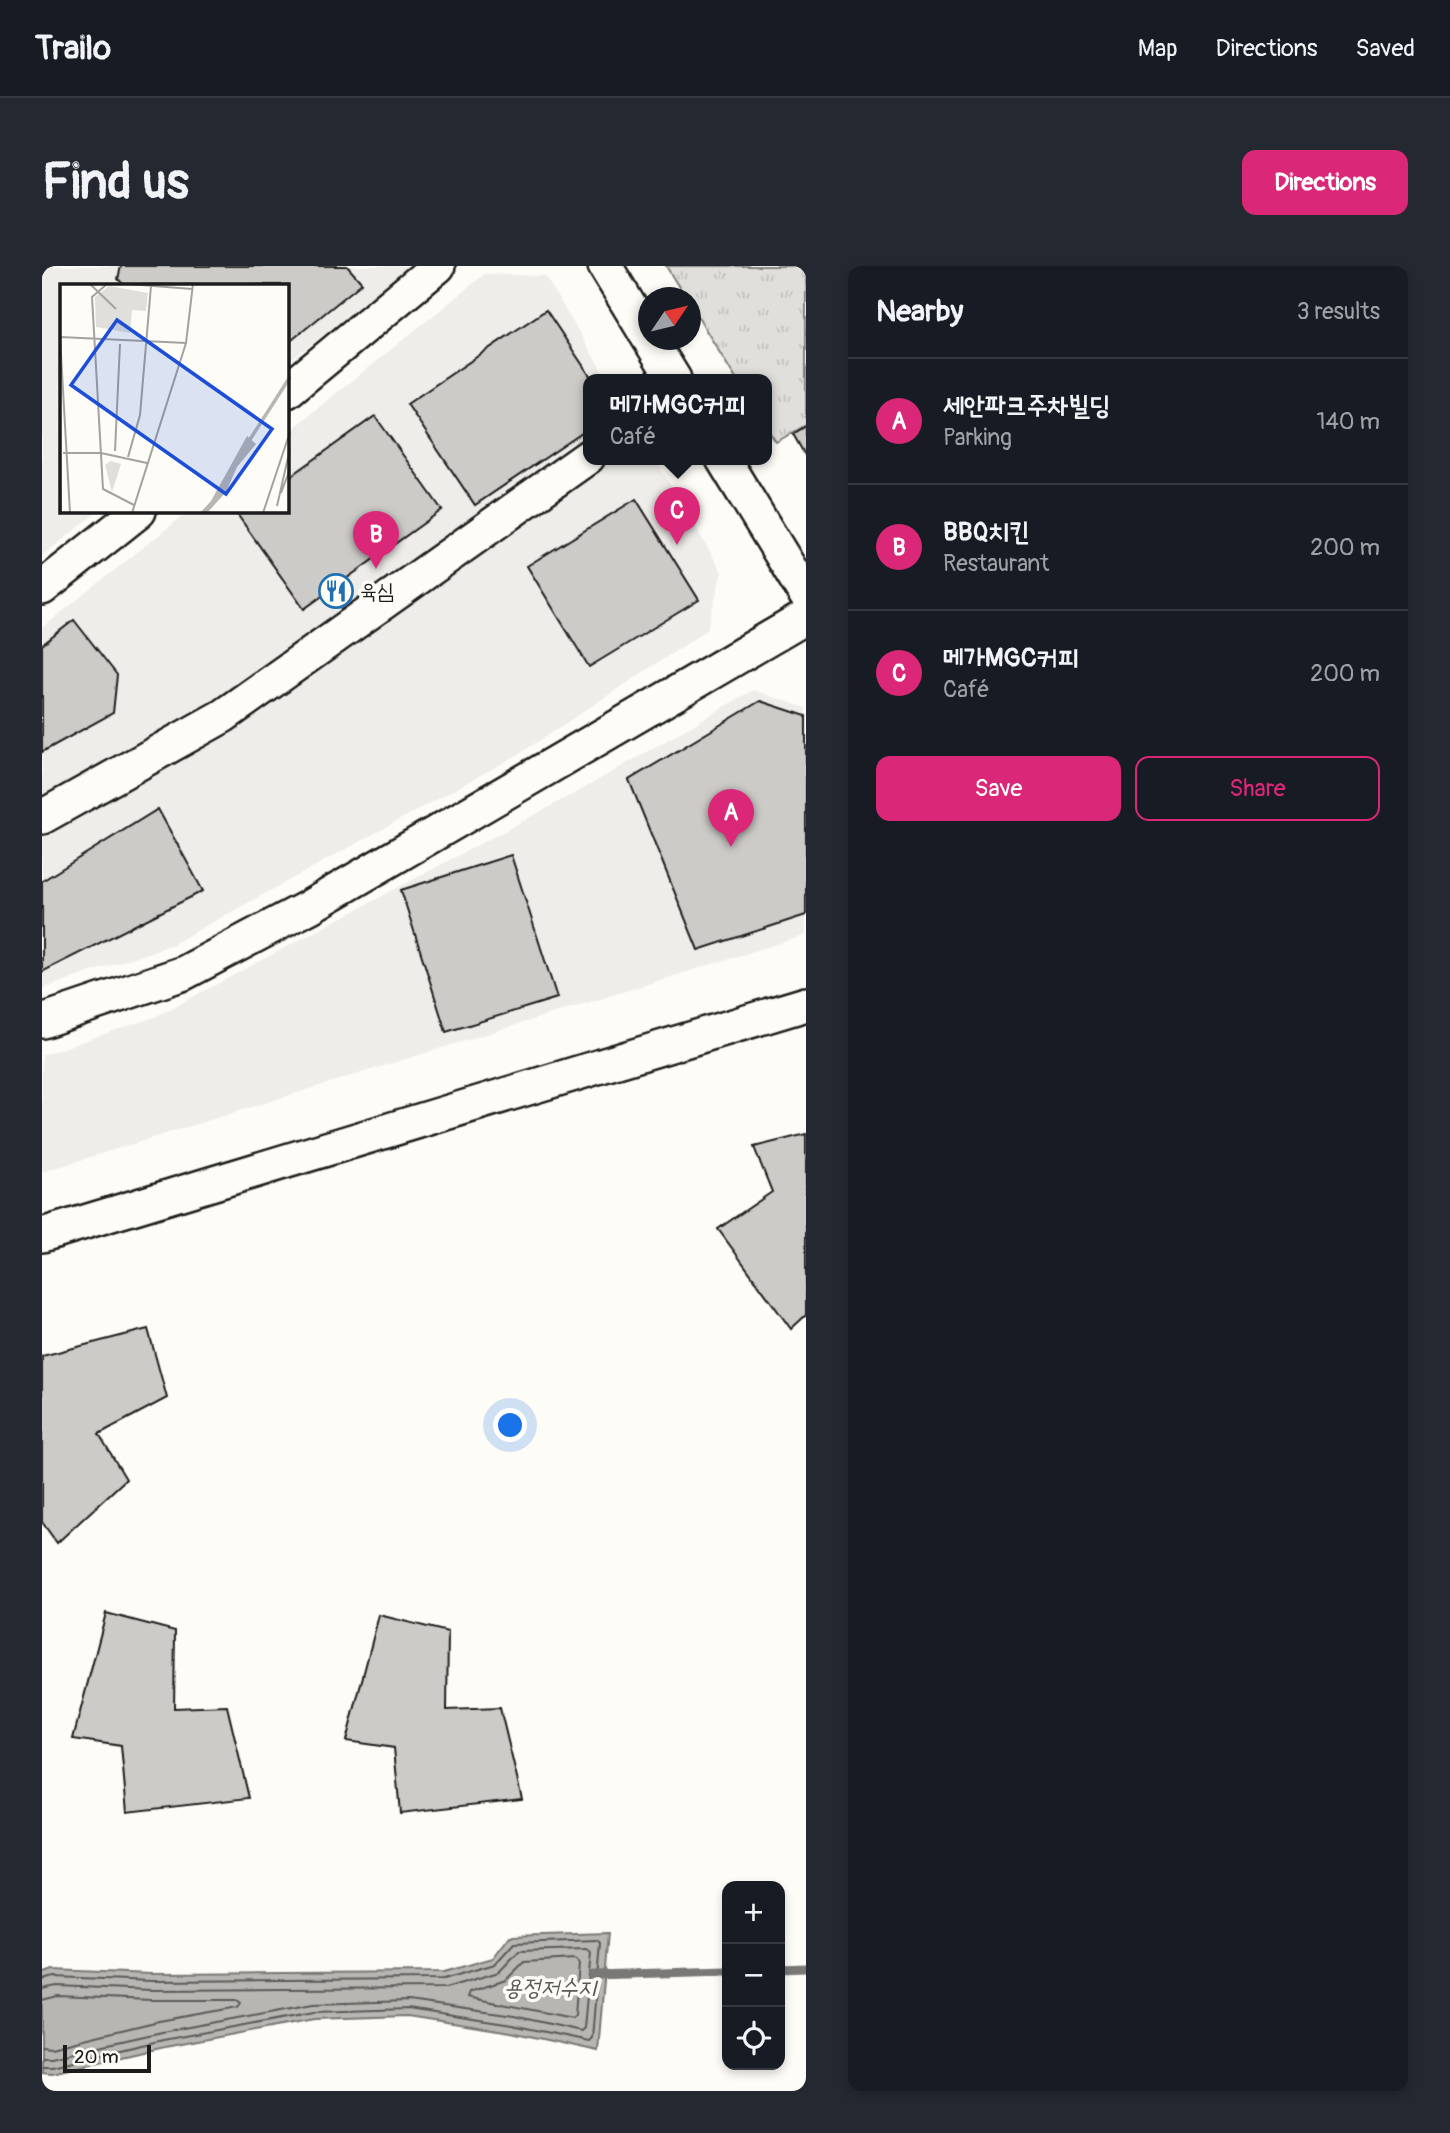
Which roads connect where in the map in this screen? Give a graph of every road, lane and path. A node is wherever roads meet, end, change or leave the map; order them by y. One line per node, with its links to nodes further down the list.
1 (439, 266): 6 (street)
2 (605, 266): 3 (street)
3 (638, 320)
4 (656, 350): 5 (street)
5 (671, 374)
6 (289, 389)
7 (583, 461): 13 (street)
8 (727, 465): 11 (street)
9 (136, 513): 10 (street)
10 (42, 588)
11 (806, 595)
12 (806, 617): 15 (street)
13 (42, 817)
14 (806, 1004): 16 (street)
15 (42, 1021)
16 (42, 1235)

